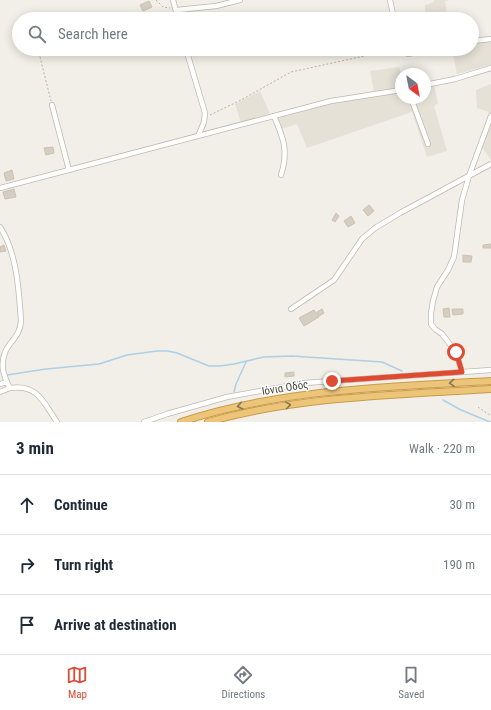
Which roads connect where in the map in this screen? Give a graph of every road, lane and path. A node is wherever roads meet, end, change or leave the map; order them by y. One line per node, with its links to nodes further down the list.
1 (156, 0): 5 (path)
2 (173, 0): 5 (street)
3 (240, 0): 5 (street)
4 (390, 0): 6 (street)
5 (176, 10)
6 (393, 12)
7 (491, 38): 8 (street)
8 (479, 40)
9 (40, 56): 16 (path)
10 (188, 56): 17 (street)
11 (364, 56): 17 (path)
12 (491, 68): 13 (street)
13 (431, 84)
14 (395, 91): 18 (street)
15 (413, 104): 22 (street)
16 (52, 105): 24 (street)
17 (205, 116): 21 (street)
18 (274, 116): 21 (street); 25 (street)
19 (491, 116): 20 (street)
20 (489, 129): 26 (street)
21 (199, 134): 24 (street)
22 (428, 144)
23 (491, 164): 26 (street)
24 (69, 170): 27 (street)
25 (281, 175)
26 (469, 176): 29 (street); 31 (street)
27 (0, 188)
28 (0, 227): 32 (street)
29 (291, 309)
30 (491, 370): 31 (street)
31 (462, 372): 41 (street)
32 (6, 381): 34 (street); 35 (street)
33 (491, 381): 42 (highway, Ιόνια Οδός, one-way to 42)
34 (0, 384)
35 (10, 388): 37 (street); 40 (street)
36 (491, 389): 43 (highway, Ιόνια Οδός, one-way to 36)
37 (0, 392)
38 (478, 407): 39 (path)
39 (491, 416)
40 (57, 422)
41 (144, 422)
42 (181, 422)
43 (208, 422)

